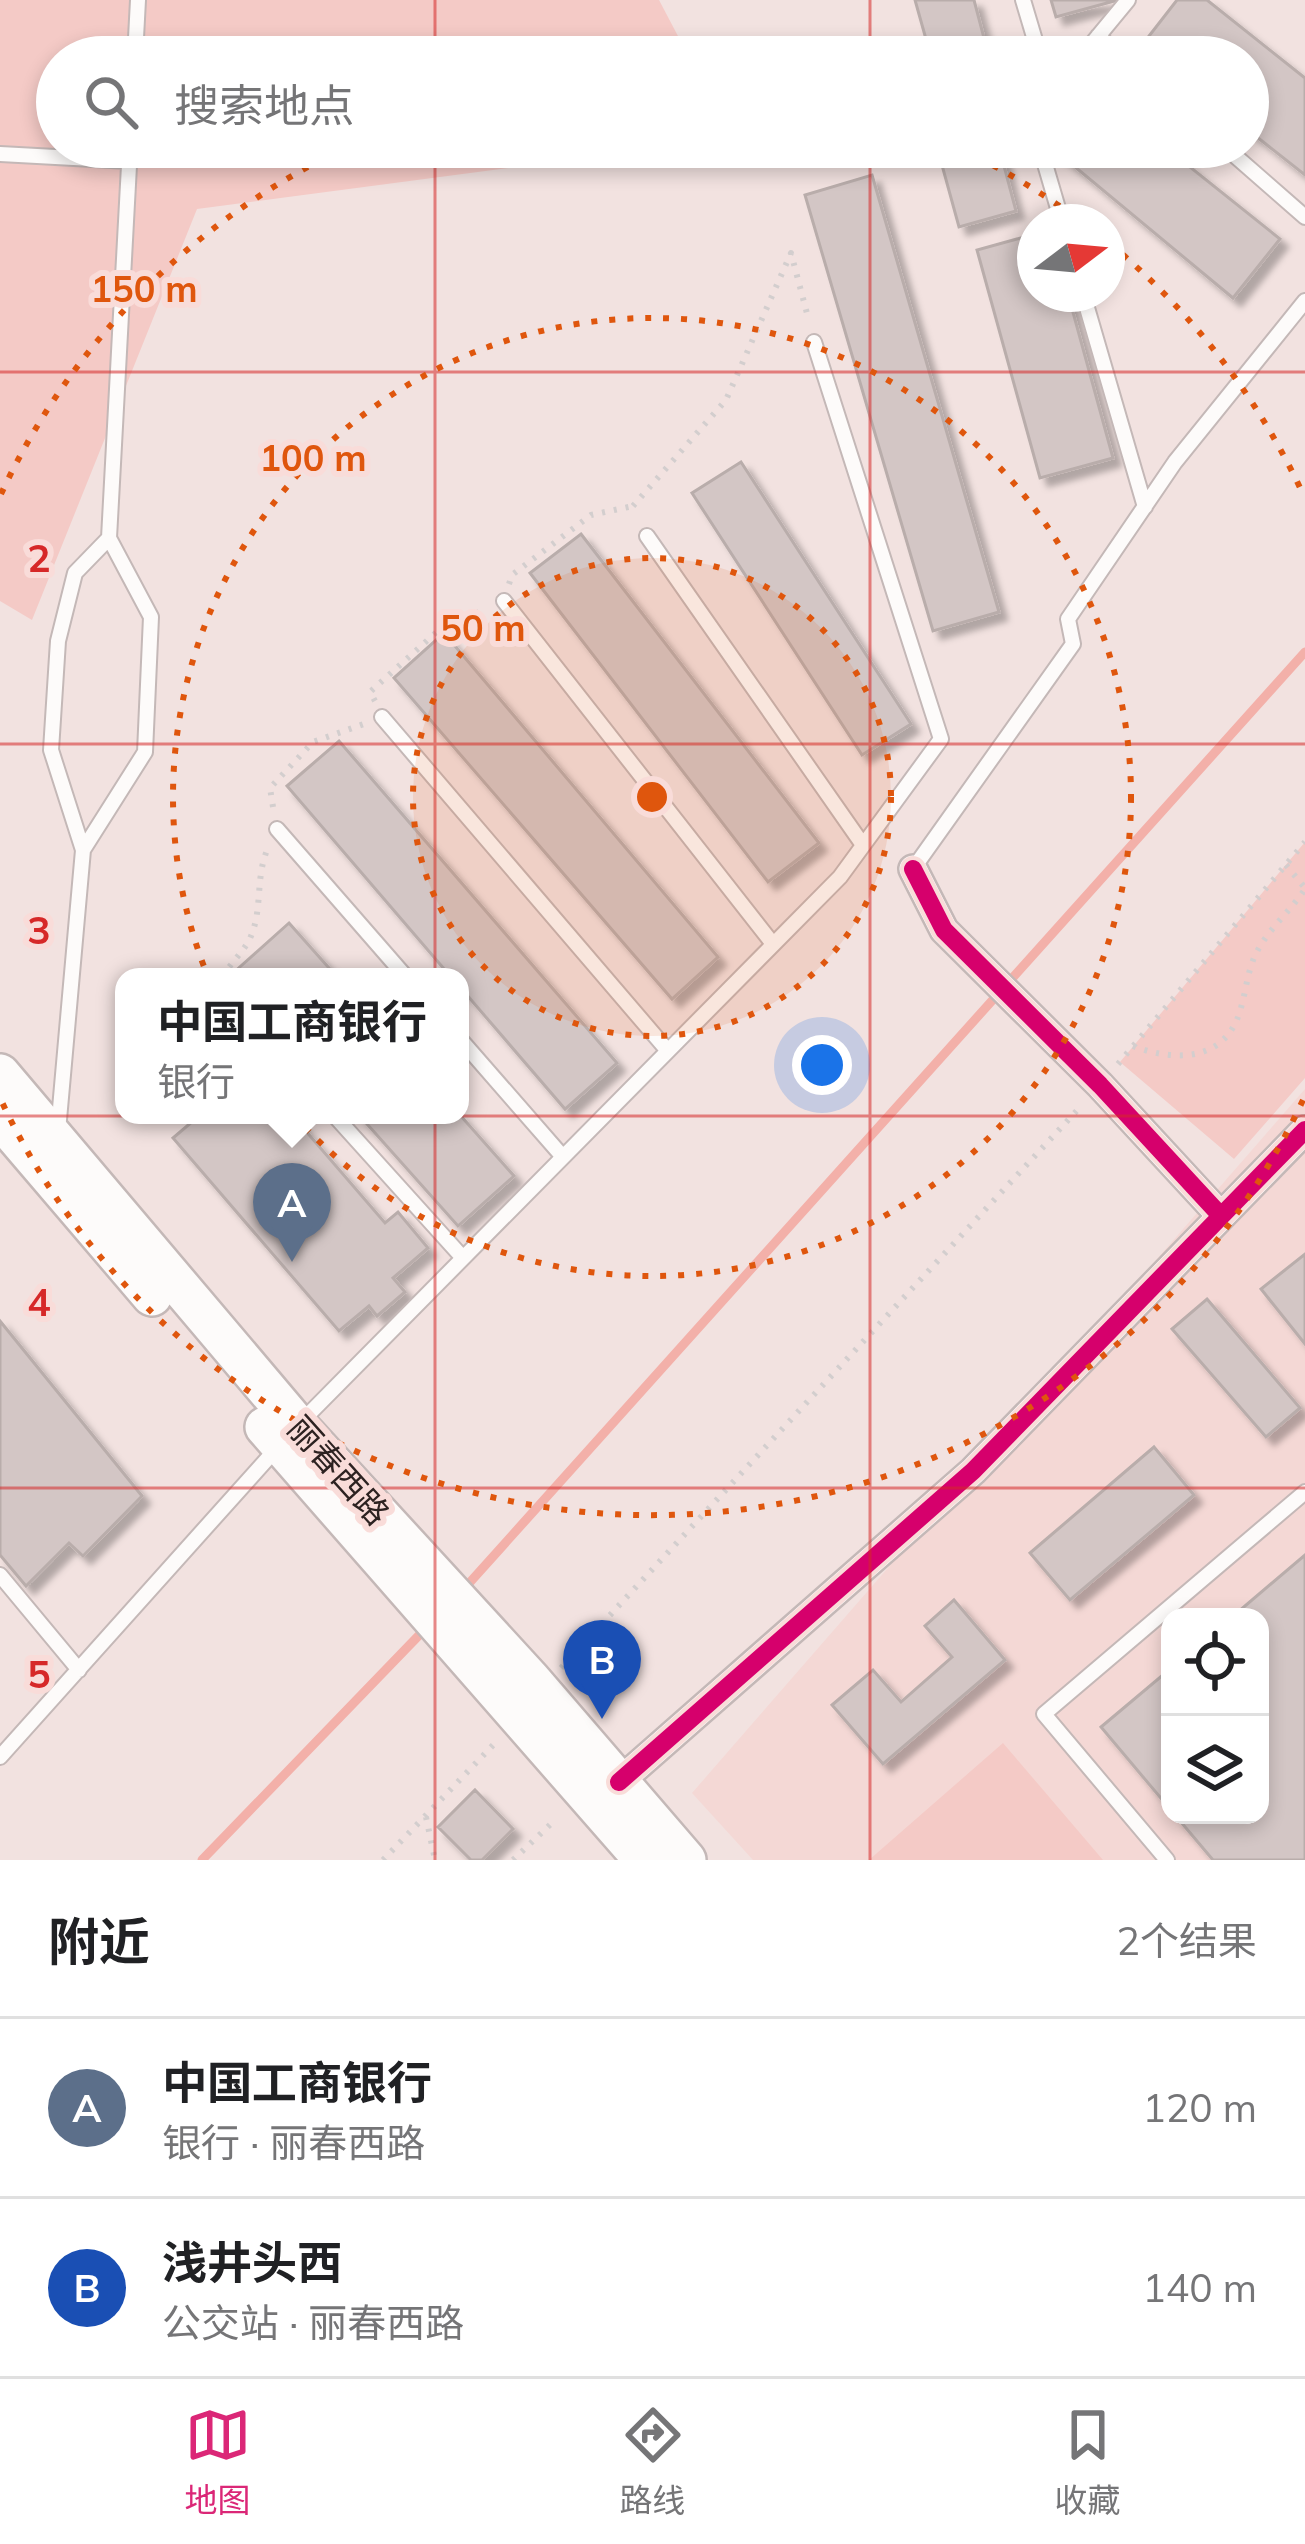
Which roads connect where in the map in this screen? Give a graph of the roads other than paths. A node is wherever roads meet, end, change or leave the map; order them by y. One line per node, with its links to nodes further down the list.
1 (138, 0): 4 (lane)
2 (1023, 0): 5 (lane)
3 (1129, 0): 6 (lane)
4 (136, 36)
5 (1034, 36)
6 (1098, 36)
7 (0, 154): 8 (lane)
8 (36, 154)
9 (129, 168): 19 (lane)
10 (1046, 168): 12 (lane)
11 (1249, 168): 13 (lane)
12 (1057, 204)
13 (1305, 217)
14 (1305, 301): 17 (lane)
15 (1088, 312): 17 (lane)
16 (814, 342): 23 (lane)
17 (1144, 507): 25 (lane)
18 (646, 536): 23 (lane)
19 (109, 538): 24 (lane); 24 (lane)
20 (504, 602): 26 (lane)
21 (382, 717): 29 (lane)
22 (277, 830): 27 (lane)
23 (863, 845): 26 (lane)
24 (82, 850): 34 (lane)
25 (913, 869): 36 (street)
26 (773, 944): 29 (lane)
27 (398, 968)
28 (469, 1049): 35 (lane)
29 (668, 1051): 35 (lane)
30 (0, 1075): 34 (main road, 丽春西路)
31 (0, 1118): 38 (main road, 丽春西路)
32 (342, 1124): 37 (lane)
33 (1305, 1130): 36 (street)
34 (57, 1142): 38 (main road, 丽春西路)
35 (563, 1157): 37 (lane)
36 (1221, 1216): 44 (street)
37 (463, 1258): 38 (lane)
38 (288, 1435): 41 (lane); 42 (main road, 丽春西路)
39 (1305, 1492): 47 (lane)
40 (0, 1575): 41 (lane)
41 (79, 1670): 43 (lane)
42 (525, 1697): 44 (main road, 丽春西路); 45 (main road, 丽春西路)
43 (0, 1757)
44 (619, 1782): 46 (main road, 丽春西路)
45 (644, 1860)
46 (686, 1860)
47 (1167, 1860)

